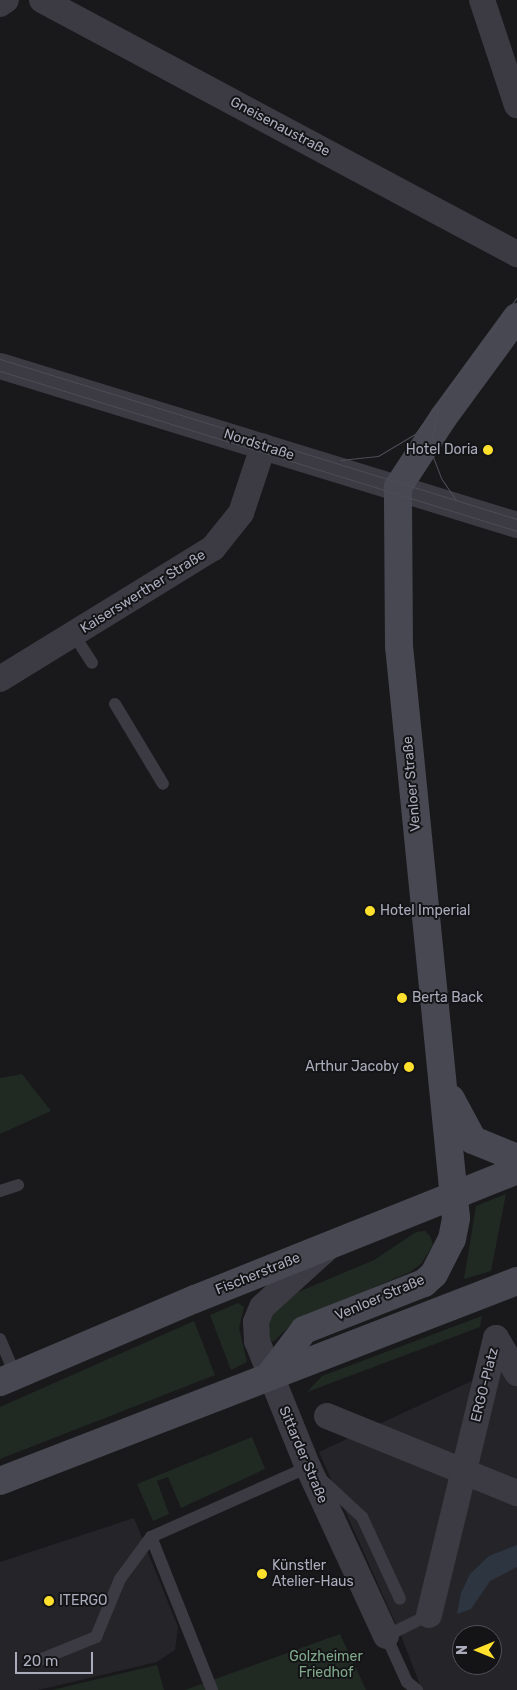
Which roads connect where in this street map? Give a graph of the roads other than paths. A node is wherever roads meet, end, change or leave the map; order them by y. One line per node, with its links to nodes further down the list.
1 (6, 0): 4 (street)
2 (42, 0): 6 (street, Gneisenaustraße)
3 (482, 0): 5 (street)
4 (0, 4)
5 (517, 105)
6 (517, 254)
7 (517, 317): 10 (street)
8 (0, 366): 9 (street, Nordstraße)
9 (263, 447): 10 (street, Nordstraße); 12 (street, Kaiserswerther Straße)
10 (398, 488): 11 (street, Nordstraße); 17 (street, Venloer Straße)
11 (517, 525)
12 (74, 635): 13 (lane); 14 (street, Kaiserswerther Straße)
13 (92, 664)
14 (0, 679)
15 (116, 704): 16 (lane)
16 (163, 784)
17 (443, 1079): 18 (street, Venloer Straße); 22 (street, Venloer Straße)
18 (517, 1158)
19 (517, 1170): 22 (street, Fischerstraße)
20 (18, 1185): 21 (lane)
21 (0, 1191)
22 (454, 1197): 23 (street, Fischerstraße); 27 (street, Venloer Straße)
23 (330, 1246): 27 (street, Sittarder Straße); 28 (street, Fischerstraße)
24 (517, 1280): 27 (street)
25 (0, 1339): 28 (lane)
26 (517, 1374): 31 (street, ERGO-Platz)
27 (270, 1375): 30 (street, Sittarder Straße); 32 (street)
28 (8, 1379)
29 (327, 1416): 31 (street)
30 (308, 1467): 34 (lane); 35 (lane); 37 (street, Sittarder Straße)
31 (464, 1471): 33 (street); 36 (street, ERGO-Platz)
32 (0, 1481)
33 (517, 1493)
34 (151, 1537): 38 (lane); 40 (lane)
35 (400, 1599)
36 (429, 1615): 37 (lane)
37 (386, 1636): 39 (lane, Sittarder Straße)
38 (37, 1661)
39 (406, 1686): 41 (lane, Sittarder Straße)
40 (212, 1690)
41 (417, 1690)

